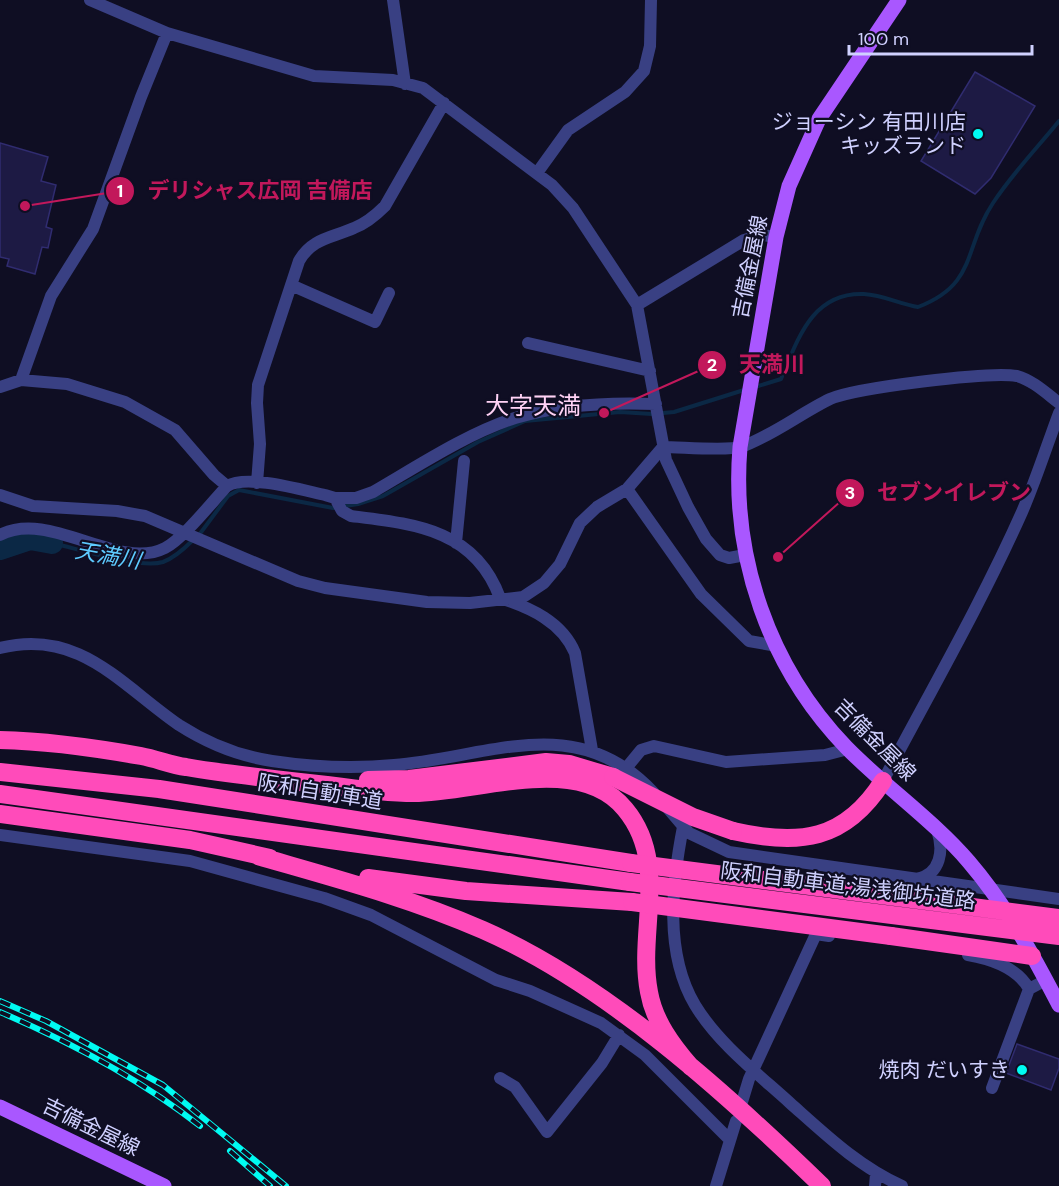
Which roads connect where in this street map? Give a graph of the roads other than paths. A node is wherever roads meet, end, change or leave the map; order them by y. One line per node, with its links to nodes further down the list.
1 (90, 0): 5 (street)
2 (393, 0): 6 (street)
3 (651, 0): 8 (street)
4 (899, 0): 9 (main road, 吉備金屋線)
5 (168, 33): 6 (street); 15 (street)
6 (405, 84): 7 (street)
7 (444, 103): 8 (street); 10 (street)
8 (537, 173): 12 (street)
9 (776, 237): 12 (street); 21 (main road, 吉備金屋線)
10 (291, 285): 11 (street); 23 (street)
11 (389, 293)
12 (636, 305): 14 (street)
13 (528, 343): 14 (street)
14 (650, 371): 18 (street)
15 (21, 380): 16 (street); 24 (street)
16 (0, 387)
17 (1059, 403): 21 (street)
18 (656, 406): 20 (street); 27 (street)
19 (1059, 413): 41 (street)
20 (663, 447): 21 (street); 25 (street); 31 (street)
21 (740, 447): 31 (main road, 吉備金屋線)
22 (464, 461): 30 (street)
23 (257, 483): 24 (street); 27 (street)
24 (227, 486): 28 (street)
25 (627, 489): 32 (street); 33 (street)
26 (0, 495): 28 (street)
27 (335, 498): 30 (street)
28 (186, 533): 29 (street); 32 (street)
29 (0, 535)
30 (456, 543): 32 (street)
31 (745, 555): 33 (main road, 吉備金屋線)
32 (500, 598): 37 (street)
33 (777, 646): 36 (main road, 吉備金屋線)
34 (0, 648): 37 (street)
35 (0, 740): 40 (highway)
36 (848, 748): 39 (street); 41 (main road, 吉備金屋線)
37 (592, 750): 39 (street)
38 (0, 772): 48 (highway, 阪和自動車道)
39 (620, 772): 40 (highway); 41 (highway, bridge); 44 (street)
40 (276, 779): 59 (highway)
41 (883, 781): 45 (main road, 吉備金屋線)
42 (0, 794): 53 (highway, 阪和自動車道;湯浅御坊道路, bridge)
43 (0, 814): 47 (highway)
44 (683, 827): 49 (street); 60 (street)
45 (937, 830): 49 (street); 50 (main road, 吉備金屋線)
46 (0, 835): 58 (street)
47 (258, 856): 54 (highway, bridge); 59 (highway)
48 (631, 863): 52 (highway, 阪和自動車道;湯浅御坊道路, bridge)
49 (913, 880): 50 (street)
50 (992, 890): 51 (street); 54 (main road, 吉備金屋線)
51 (1059, 899)
52 (1059, 918)
53 (1059, 936)
54 (1032, 956): 55 (main road, 吉備金屋線)
55 (1046, 980): 56 (street); 57 (main road, 吉備金屋線)
56 (1029, 989): 60 (street); 62 (street)
57 (1059, 1005)
58 (619, 1035): 61 (street); 66 (street)
59 (691, 1067): 70 (highway)
60 (753, 1069): 63 (street); 67 (street)
61 (500, 1078)
62 (992, 1088)
63 (742, 1102)
64 (0, 1107): 68 (main road, 吉備金屋線)
65 (736, 1121): 66 (street)
66 (730, 1140): 69 (street)
67 (875, 1180): 71 (street)
68 (164, 1186)
69 (716, 1186)
70 (822, 1186)
71 (902, 1186)

